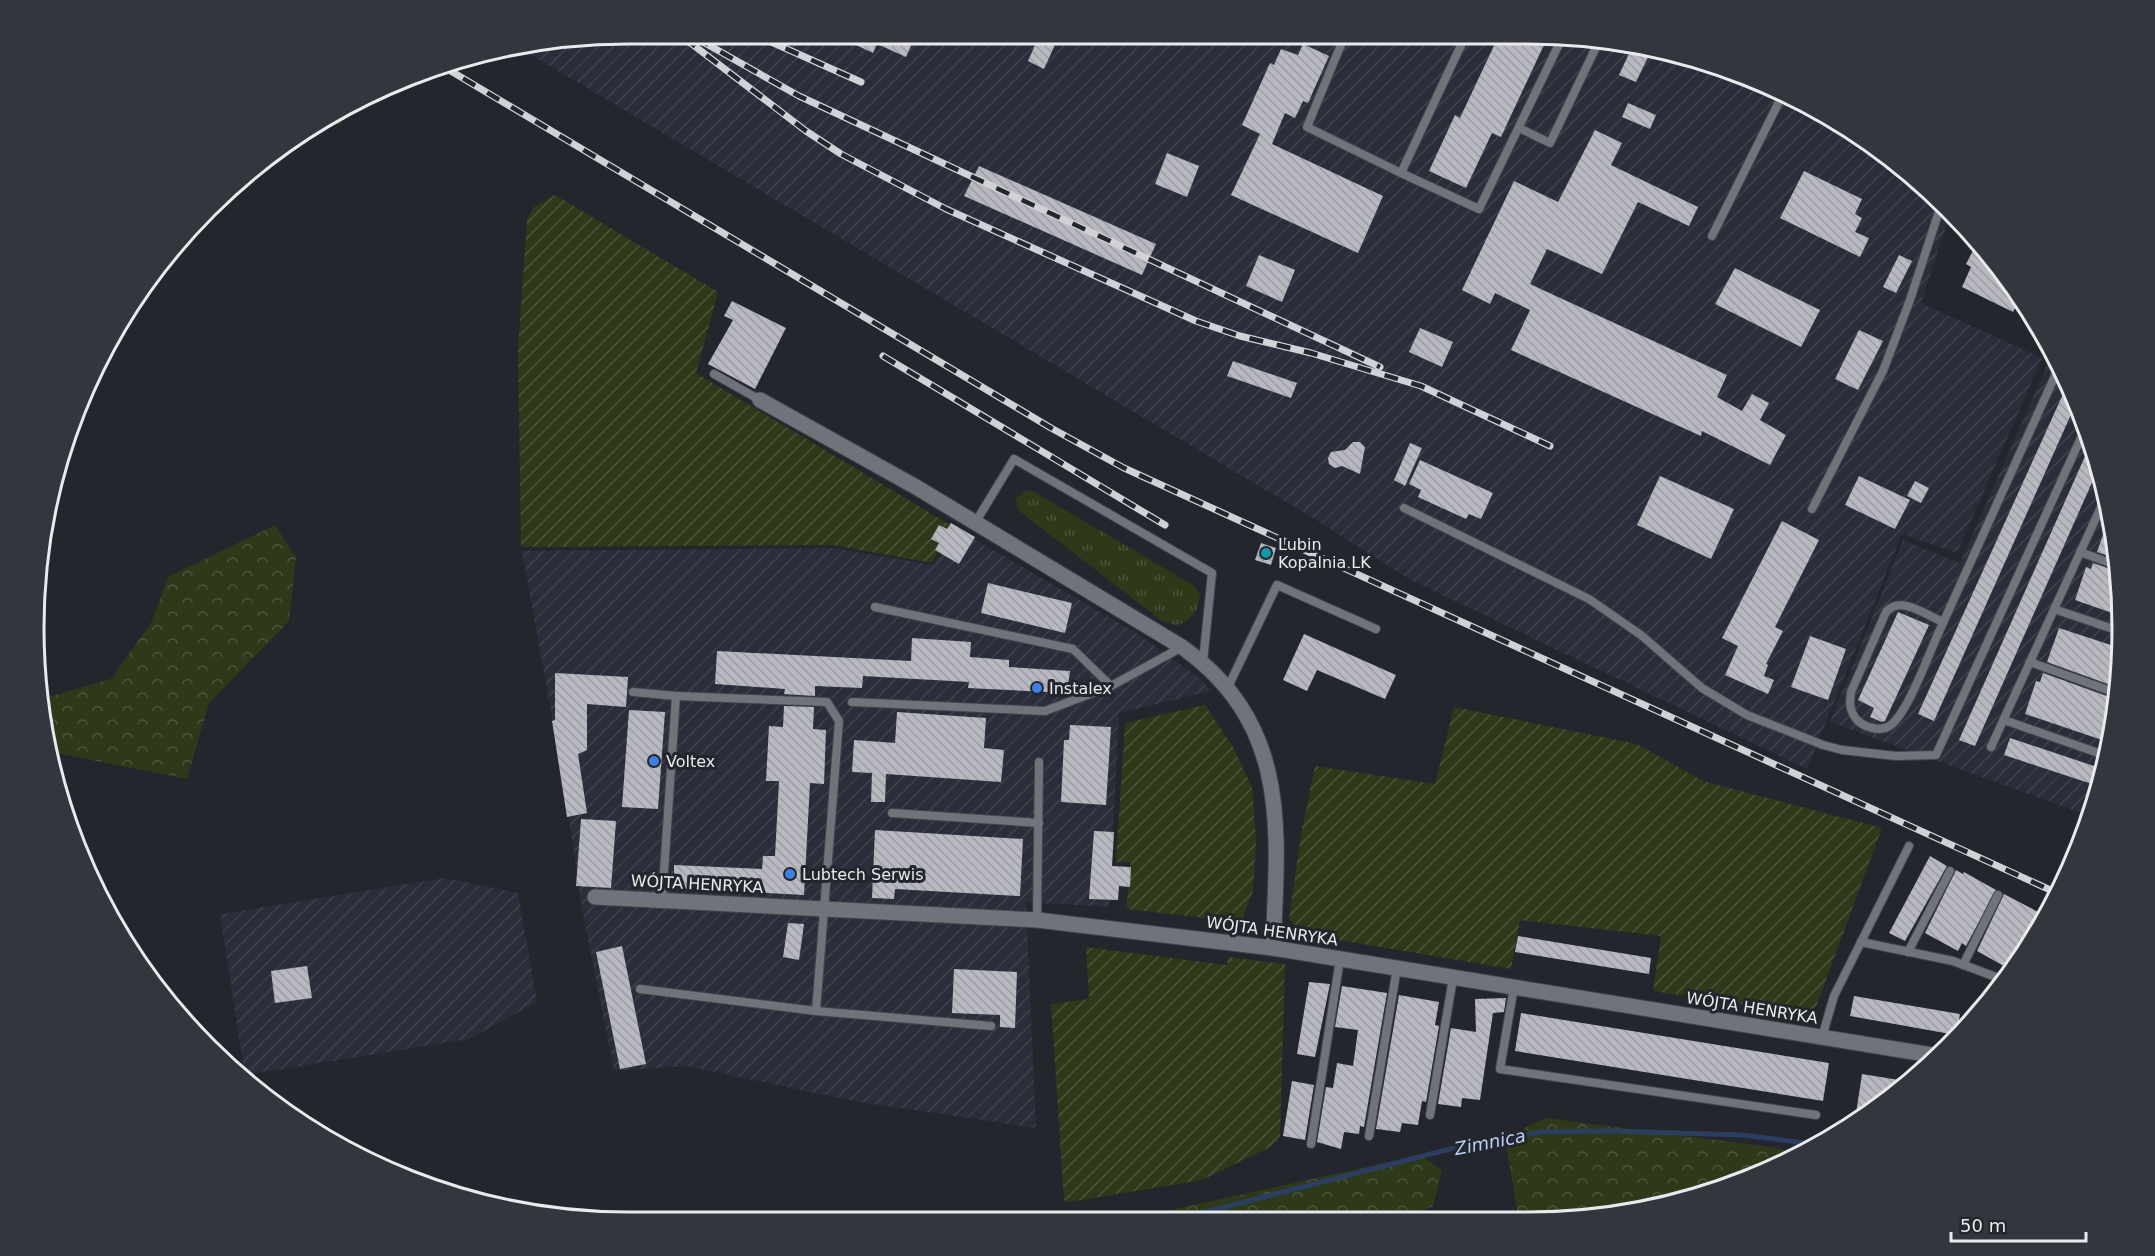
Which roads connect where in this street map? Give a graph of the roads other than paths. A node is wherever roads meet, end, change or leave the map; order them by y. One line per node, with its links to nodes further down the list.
1 (1341, 44): 7 (lane)
2 (1462, 44): 7 (lane)
3 (1559, 45): 6 (lane)
4 (1596, 48): 6 (lane)
5 (1779, 101): 9 (lane)
6 (1519, 128): 7 (lane)
7 (1401, 173)
8 (1938, 213): 15 (lane)
9 (1712, 236)
10 (714, 374): 12 (lane)
11 (2055, 377): 22 (lane)
12 (760, 400): 17 (street)
13 (2080, 440): 14 (lane)
14 (1404, 508)
15 (1812, 509)
16 (2099, 511): 18 (lane)
17 (975, 522): 25 (street); 26 (lane)
18 (2080, 552): 19 (lane); 21 (lane)
19 (2107, 562)
20 (875, 607): 28 (lane)
21 (2054, 609): 24 (lane); 27 (lane)
22 (1943, 622): 22 (lane)
23 (1376, 629): 29 (lane)
24 (2112, 629)
25 (1182, 647): 26 (street); 28 (lane)
26 (1203, 662): 29 (street)
27 (2030, 662): 30 (lane); 34 (lane)
28 (1111, 686): 33 (lane)
29 (1228, 687): 48 (street)
30 (2107, 690)
31 (633, 692): 32 (lane)
32 (676, 696): 44 (lane); 45 (lane)
33 (852, 702)
34 (2004, 720): 35 (lane); 36 (lane)
35 (1991, 747)
36 (2098, 753)
37 (1039, 762): 39 (lane)
38 (892, 813): 39 (lane)
39 (1039, 823): 46 (lane)
40 (1909, 846): 47 (lane)
41 (1950, 871): 49 (lane)
42 (1998, 895): 51 (lane)
43 (595, 897): 44 (street, WÓJTA HENRYKA)
44 (662, 901): 45 (street, WÓJTA HENRYKA)
45 (825, 909): 46 (street, WÓJTA HENRYKA); 57 (lane)
46 (1037, 920): 48 (street, WÓJTA HENRYKA)
47 (1861, 942): 49 (lane); 59 (lane)
48 (1273, 948): 50 (street, WÓJTA HENRYKA)
49 (1908, 952): 51 (lane)
50 (1341, 959): 52 (street, WÓJTA HENRYKA); 64 (lane)
51 (1963, 965): 53 (lane)
52 (1397, 968): 54 (street, WÓJTA HENRYKA); 63 (lane)
53 (1996, 977)
54 (1453, 978): 55 (street, WÓJTA HENRYKA); 61 (lane)
55 (1514, 987): 59 (street, WÓJTA HENRYKA); 62 (lane)
56 (640, 989): 57 (lane)
57 (816, 1011): 58 (lane)
58 (991, 1026)
59 (1822, 1037): 60 (street, WÓJTA HENRYKA)
60 (1926, 1054)
61 (1430, 1115)
62 (1816, 1115)
63 (1369, 1136)
64 (1311, 1144)

